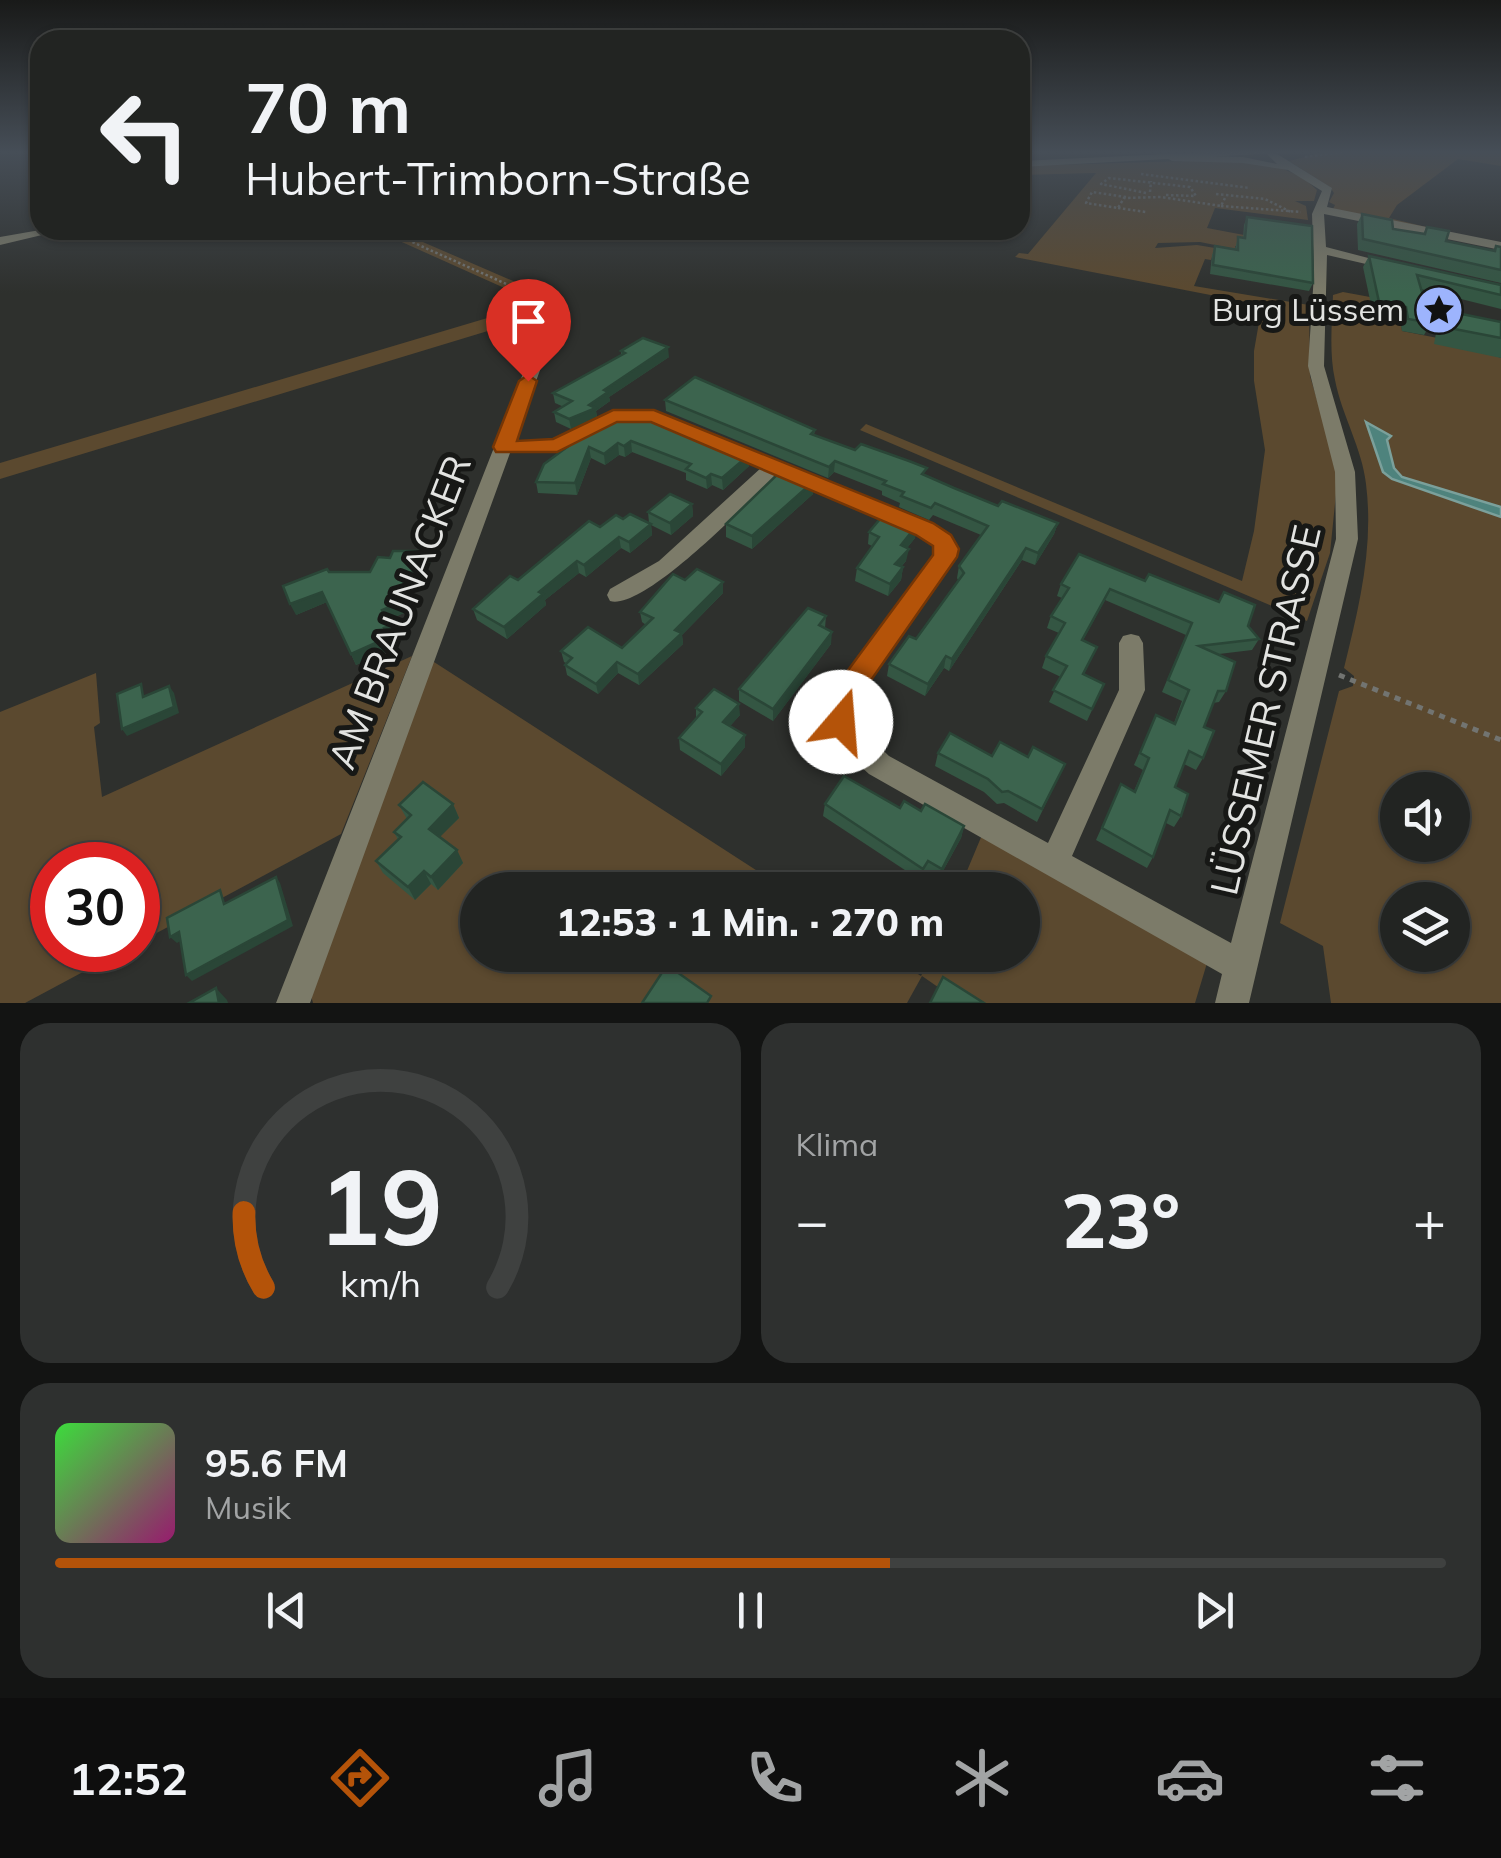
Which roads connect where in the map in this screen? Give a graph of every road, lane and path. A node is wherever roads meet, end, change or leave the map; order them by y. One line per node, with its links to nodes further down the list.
1 (1225, 198): 10 (path)
2 (1088, 199): 13 (path)
3 (1105, 199): 8 (path)
4 (1125, 199): 13 (path)
5 (1145, 199): 10 (path)
6 (1257, 199): 17 (path)
7 (1321, 199): 9 (street)
8 (1104, 202)
9 (1322, 202): 22 (street); 23 (street, LÜSSEMER STRASSE)
10 (1222, 206): 14 (path)
11 (1263, 206): 16 (path)
12 (1249, 207): 14 (path)
13 (1118, 208): 15 (path)
14 (1266, 211): 16 (path)
15 (1146, 212)
16 (1276, 212): 17 (path)
17 (1291, 212): 18 (path)
18 (1303, 212)
19 (30, 235): 21 (street)
20 (407, 240): 25 (path)
21 (0, 241)
22 (1501, 246)
23 (1321, 250): 24 (street); 30 (street, LÜSSEMER STRASSE)
24 (1406, 269)
25 (552, 315): 26 (street, AM BRAUNACKER)
26 (504, 447): 27 (street); 34 (street, AM BRAUNACKER)
27 (775, 466): 28 (street); 32 (street)
28 (618, 595)
29 (1131, 643): 32 (street)
30 (1316, 666): 31 (path); 33 (street, LÜSSEMER STRASSE)
31 (1501, 740)
32 (1055, 861): 33 (street)
33 (1242, 966): 35 (street, LÜSSEMER STRASSE)
34 (292, 1003)
35 (1232, 1003)

